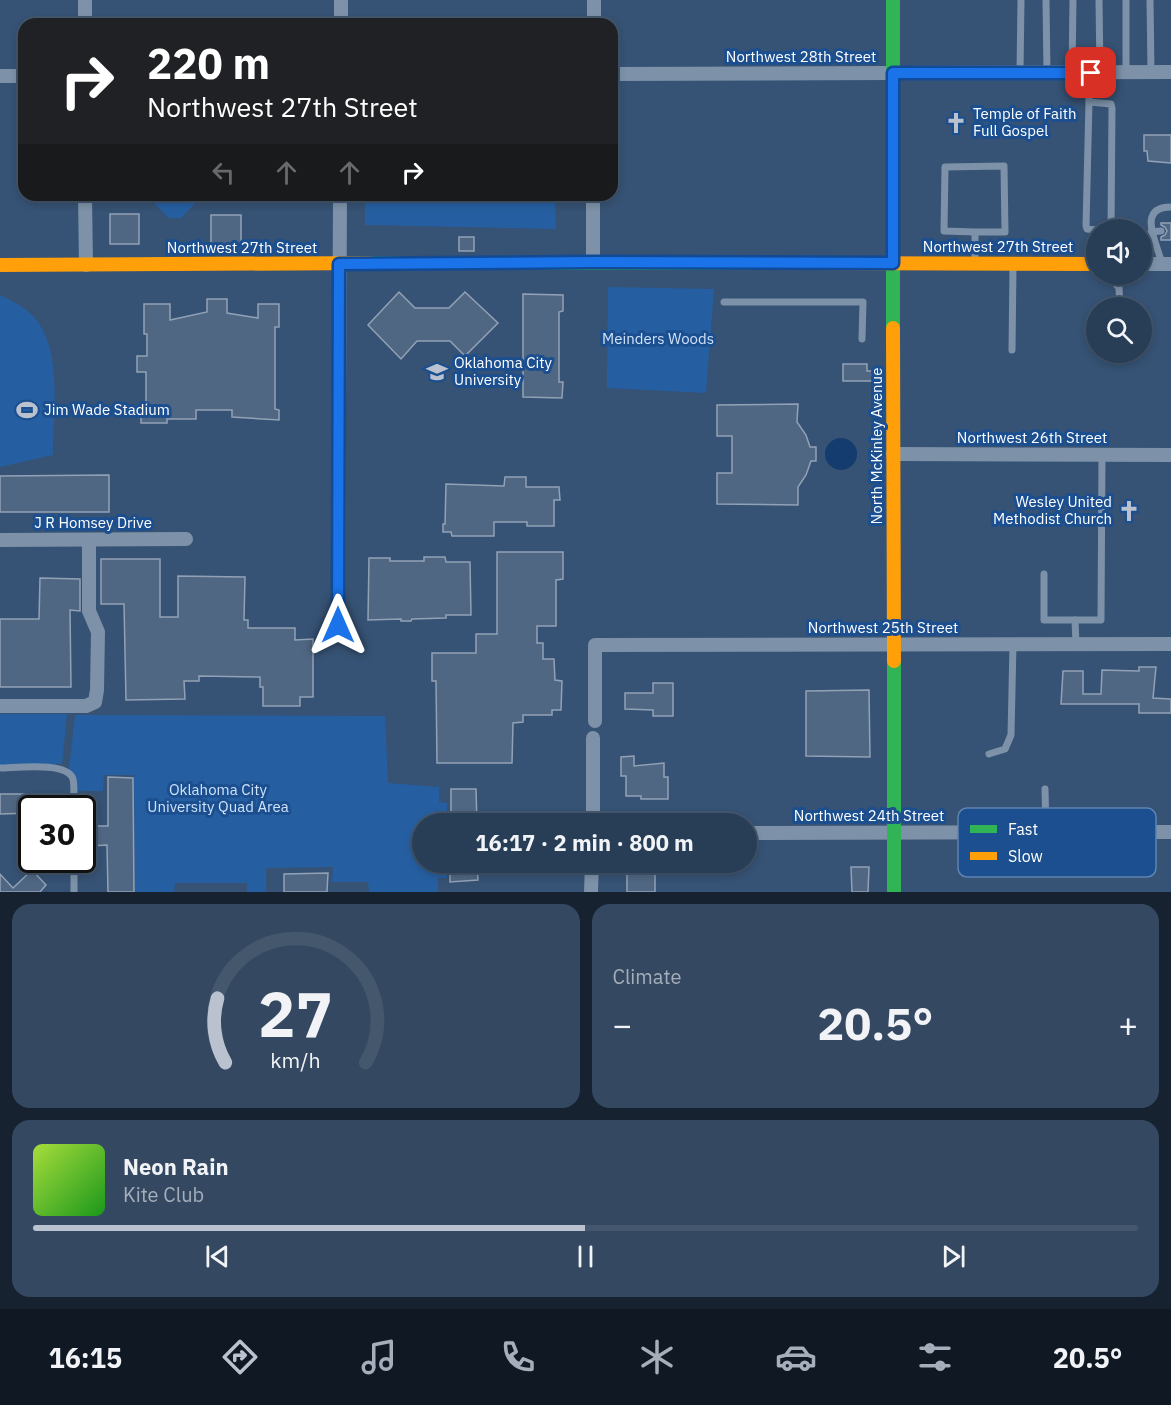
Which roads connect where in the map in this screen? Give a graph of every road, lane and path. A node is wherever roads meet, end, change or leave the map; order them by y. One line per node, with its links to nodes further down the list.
1 (85, 0): 11 (street)
2 (341, 0): 12 (street)
3 (594, 0): 13 (street)
4 (893, 0): 17 (street, North McKinley Avenue)
5 (1021, 0): 18 (lane)
6 (1046, 0): 19 (lane)
7 (1072, 0): 20 (lane)
8 (1099, 0): 21 (lane)
9 (1126, 0): 14 (lane)
10 (1150, 0): 15 (lane)
11 (85, 18)
12 (340, 18)
13 (594, 18)
14 (1126, 72): 15 (street, Northwest 28th Street); 21 (street, Northwest 28th Street)
15 (1151, 72): 16 (street, Northwest 28th Street)
16 (1171, 72)
17 (893, 73): 18 (street, Northwest 28th Street); 22 (street, Northwest 28th Street); 38 (street, North McKinley Avenue)
18 (1020, 73): 19 (street, Northwest 28th Street)
19 (1047, 73): 20 (street, Northwest 28th Street)
20 (1072, 73): 21 (street, Northwest 28th Street)
21 (1094, 73): 25 (lane)
22 (618, 74)
23 (0, 76): 24 (street)
24 (18, 76)
25 (1089, 102): 30 (lane); 31 (lane)
26 (86, 201): 45 (street)
27 (340, 201): 41 (street)
28 (593, 201): 37 (street)
29 (1171, 207): 32 (lane)
30 (1086, 219)
31 (1111, 219)
32 (1151, 219)
33 (1161, 231): 35 (lane)
34 (975, 232): 34 (lane); 39 (lane)
35 (1152, 232)
36 (1152, 234): 43 (lane)
37 (593, 262): 38 (street, Northwest 27th Street); 41 (street, Northwest 27th Street)
38 (893, 263): 39 (street, Northwest 27th Street); 49 (street, North McKinley Avenue)
39 (975, 263): 40 (street, Northwest 27th Street)
40 (1013, 263): 42 (street, Northwest 27th Street); 48 (lane)
41 (339, 264): 45 (street, Northwest 27th Street); 57 (street)
42 (1086, 264)
43 (1166, 264)
44 (0, 265): 45 (street, Northwest 27th Street)
45 (86, 265)
46 (724, 302): 47 (lane)
47 (862, 339)
48 (1012, 350)
49 (894, 454): 50 (street, Northwest 26th Street); 58 (street, North McKinley Avenue)
50 (1102, 454): 51 (street, Northwest 26th Street); 56 (lane)
51 (1171, 455)
52 (186, 539): 54 (street, J R Homsey Drive)
53 (0, 540): 54 (street, J R Homsey Drive)
54 (89, 540): 62 (street)
55 (1044, 574): 56 (lane)
56 (1075, 620): 60 (lane)
57 (338, 625)
58 (894, 644): 59 (street, Northwest 25th Street); 63 (street, Northwest 25th Street); 71 (street, North McKinley Avenue)
59 (1013, 644): 60 (street, Northwest 25th Street); 65 (lane)
60 (1076, 644): 61 (street, Northwest 25th Street)
61 (1171, 644)
62 (0, 706)
63 (595, 721)
64 (593, 738): 70 (street)
65 (989, 754)
66 (0, 768): 68 (lane)
67 (1045, 789): 69 (lane)
68 (74, 795)
69 (1045, 808)
70 (592, 813)
71 (893, 832): 72 (street, Northwest 24th Street); 73 (street, Northwest 24th Street); 78 (street, North McKinley Avenue)
72 (958, 832)
73 (757, 833)
74 (74, 873): 76 (lane)
75 (592, 873): 77 (street)
76 (74, 892)
77 (591, 892)
78 (894, 892)

